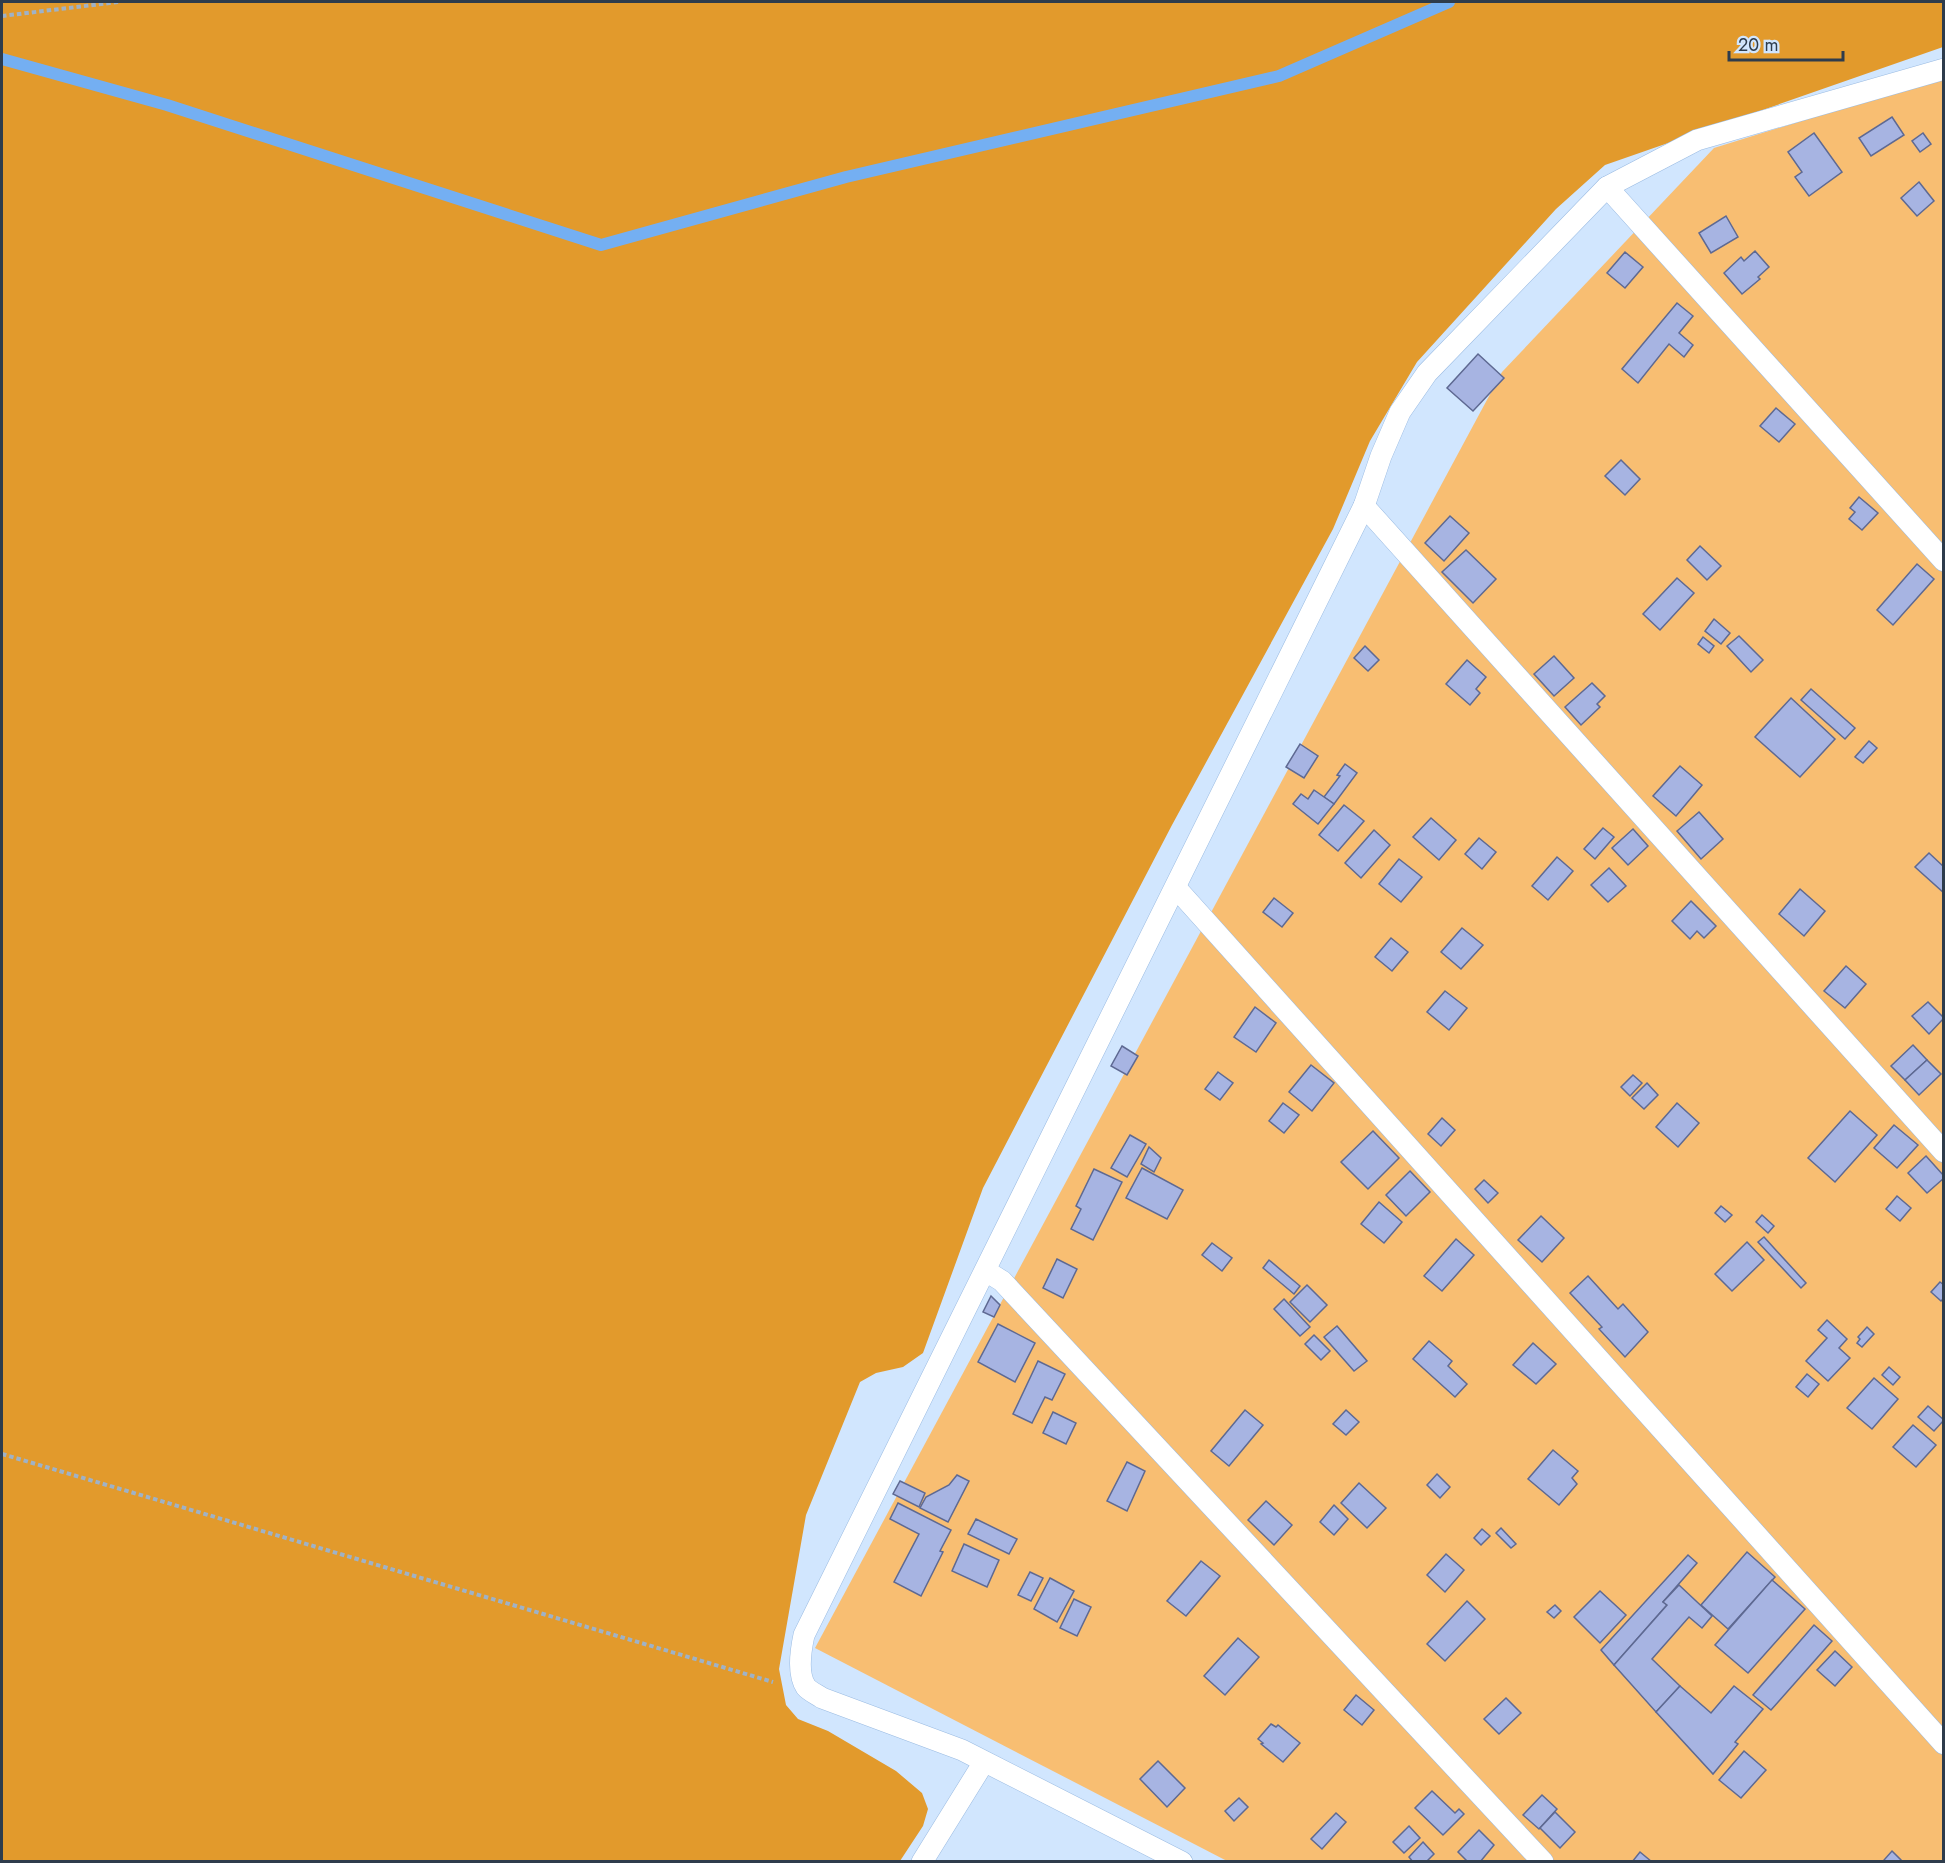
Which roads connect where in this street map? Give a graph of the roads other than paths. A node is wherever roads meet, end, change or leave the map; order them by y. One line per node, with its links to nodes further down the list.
1 (1944, 69): 2 (lane)
2 (1607, 187): 3 (lane); 4 (lane)
3 (1364, 506): 5 (lane); 6 (lane)
4 (1944, 561)
5 (1177, 890): 7 (lane); 8 (lane)
6 (1944, 1152)
7 (986, 1271): 9 (lane); 12 (lane)
8 (1944, 1744)
9 (984, 1762): 10 (lane); 11 (lane)
10 (922, 1862)
11 (1182, 1862)
12 (1544, 1862)

